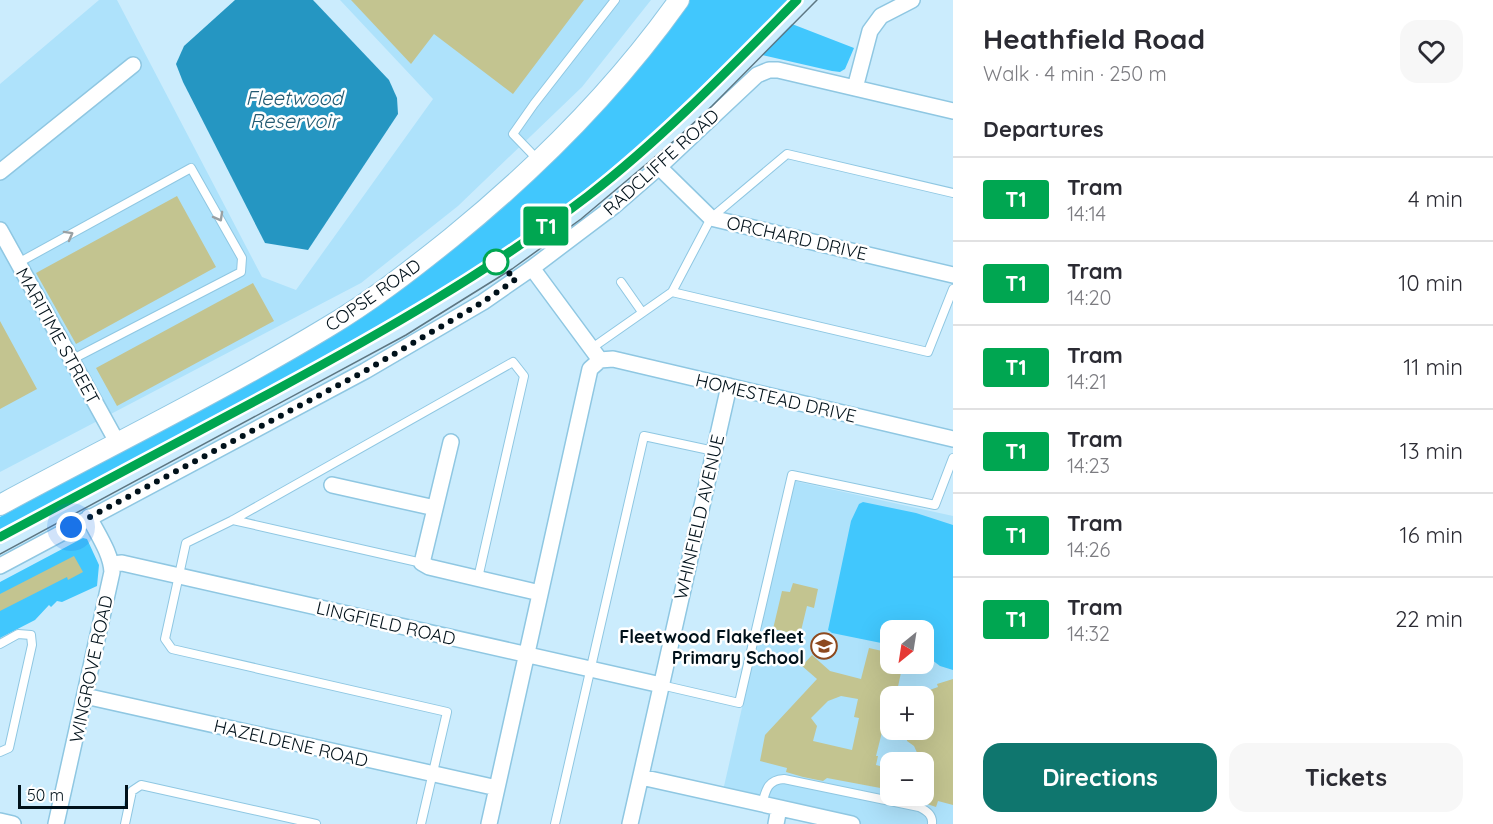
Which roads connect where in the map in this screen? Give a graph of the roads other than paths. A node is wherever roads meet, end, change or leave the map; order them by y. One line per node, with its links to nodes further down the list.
1 (615, 0): 7 (lane)
2 (679, 0): 7 (street, COPSE ROAD)
3 (912, 0): 5 (street)
4 (133, 65): 9 (street)
5 (855, 88): 6 (street); 8 (street, RADCLIFFE ROAD)
6 (953, 111)
7 (540, 162): 24 (street, COPSE ROAD)
8 (659, 167): 11 (street, ORCHARD DRIVE); 14 (street, RADCLIFFE ROAD)
9 (0, 172)
10 (953, 193): 11 (lane)
11 (711, 218): 15 (street, ORCHARD DRIVE); 18 (lane)
12 (0, 230): 13 (street, MARITIME STREET)
13 (18, 263): 21 (street, MARITIME STREET); 21 (lane, one-way to 21)
14 (532, 268): 20 (street); 31 (street, RADCLIFFE ROAD)
15 (953, 275)
16 (621, 282): 19 (lane)
17 (953, 289): 18 (lane)
18 (672, 292): 19 (lane)
19 (642, 312): 20 (lane)
20 (596, 354): 22 (street, HOMESTEAD DRIVE); 38 (street)
21 (71, 360): 24 (street, MARITIME STREET)
22 (729, 386): 23 (street, HOMESTEAD DRIVE); 26 (street, WHINFIELD AVENUE)
23 (953, 439)
24 (117, 442): 29 (street, COPSE ROAD)
25 (451, 442): 30 (street)
26 (714, 451): 41 (lane); 42 (street, WHINFIELD AVENUE)
27 (953, 458): 42 (lane)
28 (332, 485): 30 (street)
29 (0, 505)
30 (435, 508): 33 (street)
31 (88, 518): 34 (street); 35 (street, RADCLIFFE ROAD)
32 (233, 520): 33 (lane); 36 (lane); 37 (lane)
33 (422, 563): 37 (street)
34 (112, 564): 36 (street, LINGFIELD ROAD); 43 (street, WINGROVE ROAD)
35 (0, 566)
36 (180, 576): 40 (street, LINGFIELD ROAD); 45 (lane)
37 (478, 578): 38 (street)
38 (540, 593): 40 (street)
39 (0, 644): 44 (lane)
40 (527, 655): 41 (street, LINGFIELD ROAD); 47 (street)
41 (590, 669): 42 (street, LINGFIELD ROAD); 57 (lane)
42 (661, 685): 46 (street, WHINFIELD AVENUE)
43 (85, 696): 45 (street, HAZELDENE ROAD); 52 (street, WINGROVE ROAD)
44 (0, 752)
45 (432, 775): 47 (street, HAZELDENE ROAD); 55 (lane)
46 (641, 777): 48 (street); 58 (street, WHINFIELD AVENUE)
47 (497, 789): 56 (street)
48 (762, 804): 49 (street); 61 (lane)
49 (779, 808): 59 (street); 60 (street)
50 (0, 821): 51 (street)
51 (13, 824)
52 (56, 824)
53 (125, 824): 54 (lane)
54 (316, 824)
55 (421, 824)
56 (489, 824)
57 (555, 824)
58 (630, 824)
59 (776, 824)
60 (852, 824)
61 (932, 824)

